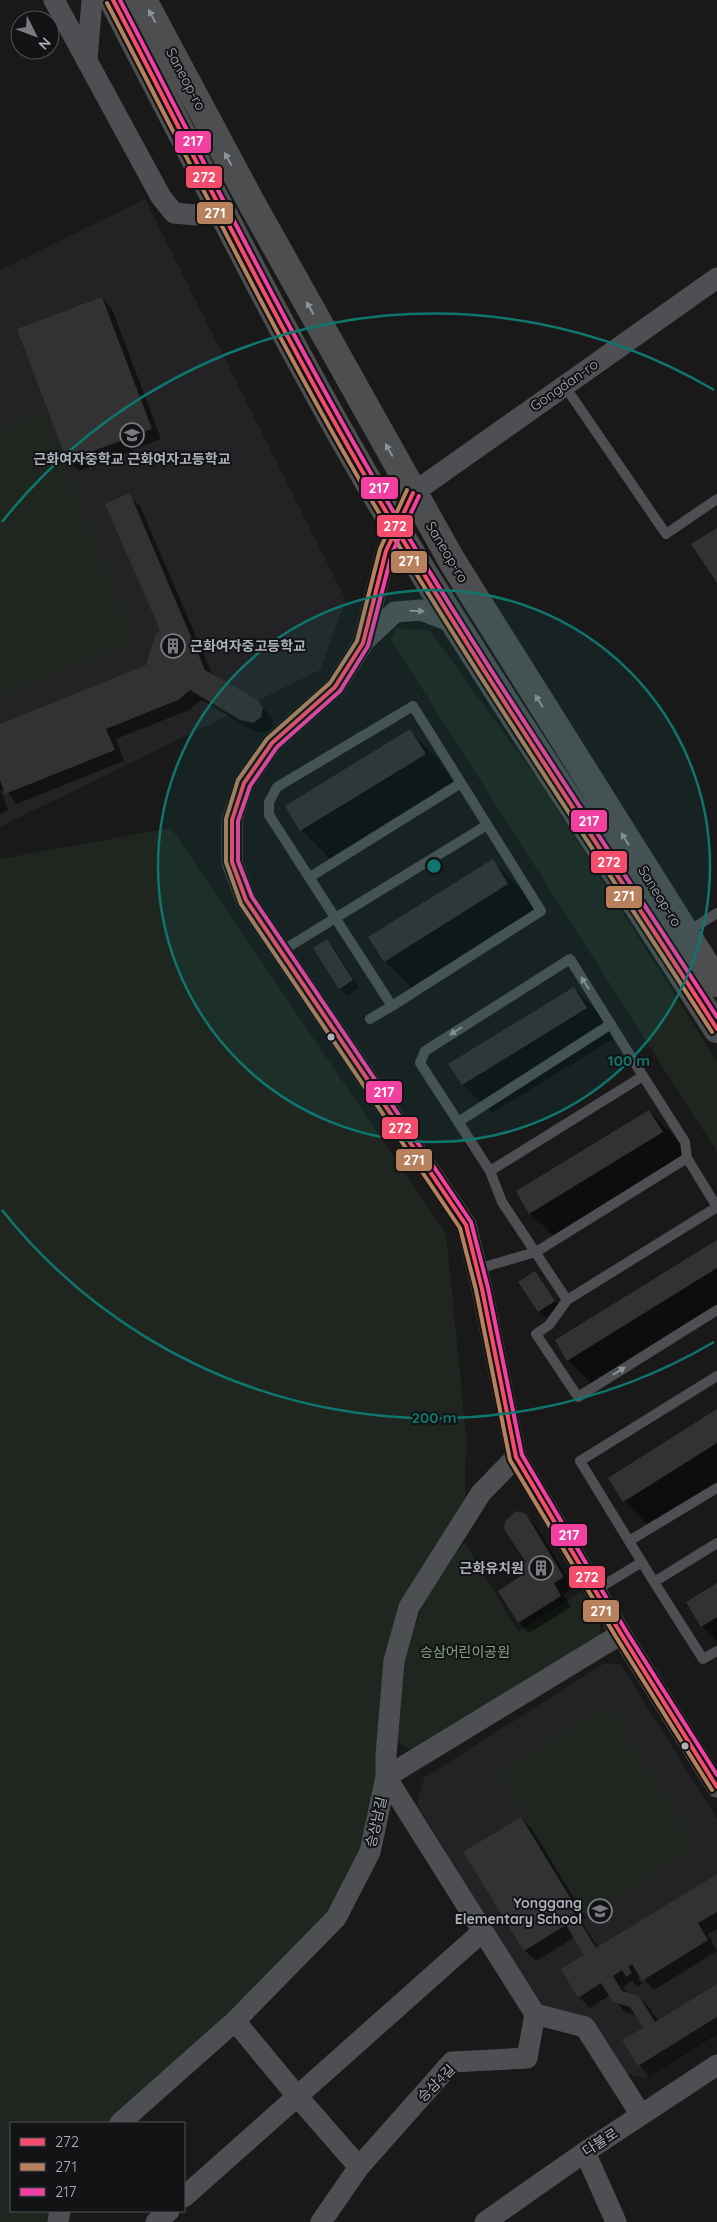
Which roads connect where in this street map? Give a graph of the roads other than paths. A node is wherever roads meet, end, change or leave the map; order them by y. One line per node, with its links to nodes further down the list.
1 (54, 0): 5 (street)
2 (92, 0): 5 (street)
3 (113, 0): 6 (street)
4 (143, 0): 9 (street, Saneop-ro, one-way to 4)
5 (87, 60): 6 (street)
6 (223, 211): 11 (street)
7 (717, 278): 8 (street, Gongdan-ro)
8 (564, 385): 9 (street, Gongdan-ro); 10 (lane)
9 (412, 493): 11 (street); 19 (street, Saneop-ro, one-way to 9)
10 (717, 499)
11 (397, 528): 12 (street); 13 (street)
12 (456, 624): 13 (street, one-way to 12); 25 (street)
13 (363, 643): 20 (street)
14 (460, 782): 15 (lane); 16 (lane); 16 (lane)
15 (487, 824): 18 (lane); 22 (lane)
16 (310, 877): 18 (lane)
17 (717, 913): 19 (lane)
18 (336, 918): 20 (lane); 22 (lane)
19 (684, 934): 21 (street, Saneop-ro)
20 (280, 952): 32 (street)
21 (717, 983)
22 (392, 1006): 23 (lane)
23 (370, 1019)
24 (611, 1024): 26 (lane); 27 (lane); 27 (lane, one-way to 27)
25 (717, 1029)
26 (643, 1076): 28 (lane); 29 (lane)
27 (458, 1122): 29 (lane)
28 (687, 1158): 30 (lane); 31 (lane)
29 (490, 1172): 31 (lane)
30 (717, 1207): 33 (lane)
31 (536, 1252): 32 (lane); 33 (lane)
32 (477, 1269): 36 (street)
33 (567, 1300): 34 (lane, one-way to 34)
34 (717, 1310)
35 (717, 1376): 38 (lane)
36 (516, 1457): 42 (street); 45 (street, 승상남길)
37 (717, 1488): 38 (lane)
38 (629, 1540): 40 (lane)
39 (717, 1543): 41 (lane)
40 (642, 1562): 41 (lane); 42 (lane)
41 (654, 1582): 44 (lane)
42 (596, 1590): 43 (street)
43 (621, 1634): 45 (street); 46 (street)
44 (717, 1651)
45 (386, 1776): 47 (street); 49 (street, 승상남길)
46 (717, 1787)
47 (483, 1931): 48 (street); 51 (street)
48 (535, 2014): 52 (street); 55 (street, 승삼4길)
49 (235, 2021): 51 (street); 53 (street, 승상남길)
50 (717, 2065): 52 (street, 다불로)
51 (297, 2096): 55 (street); 56 (street)
52 (641, 2115): 54 (street, 다불로)
53 (121, 2122)
54 (585, 2152): 60 (street, 다불로); 61 (street)
55 (359, 2166): 59 (street, 승삼4길)
56 (185, 2196)
57 (167, 2212): 58 (street)
58 (156, 2222)
59 (321, 2222)
60 (485, 2222)
61 (616, 2222)

